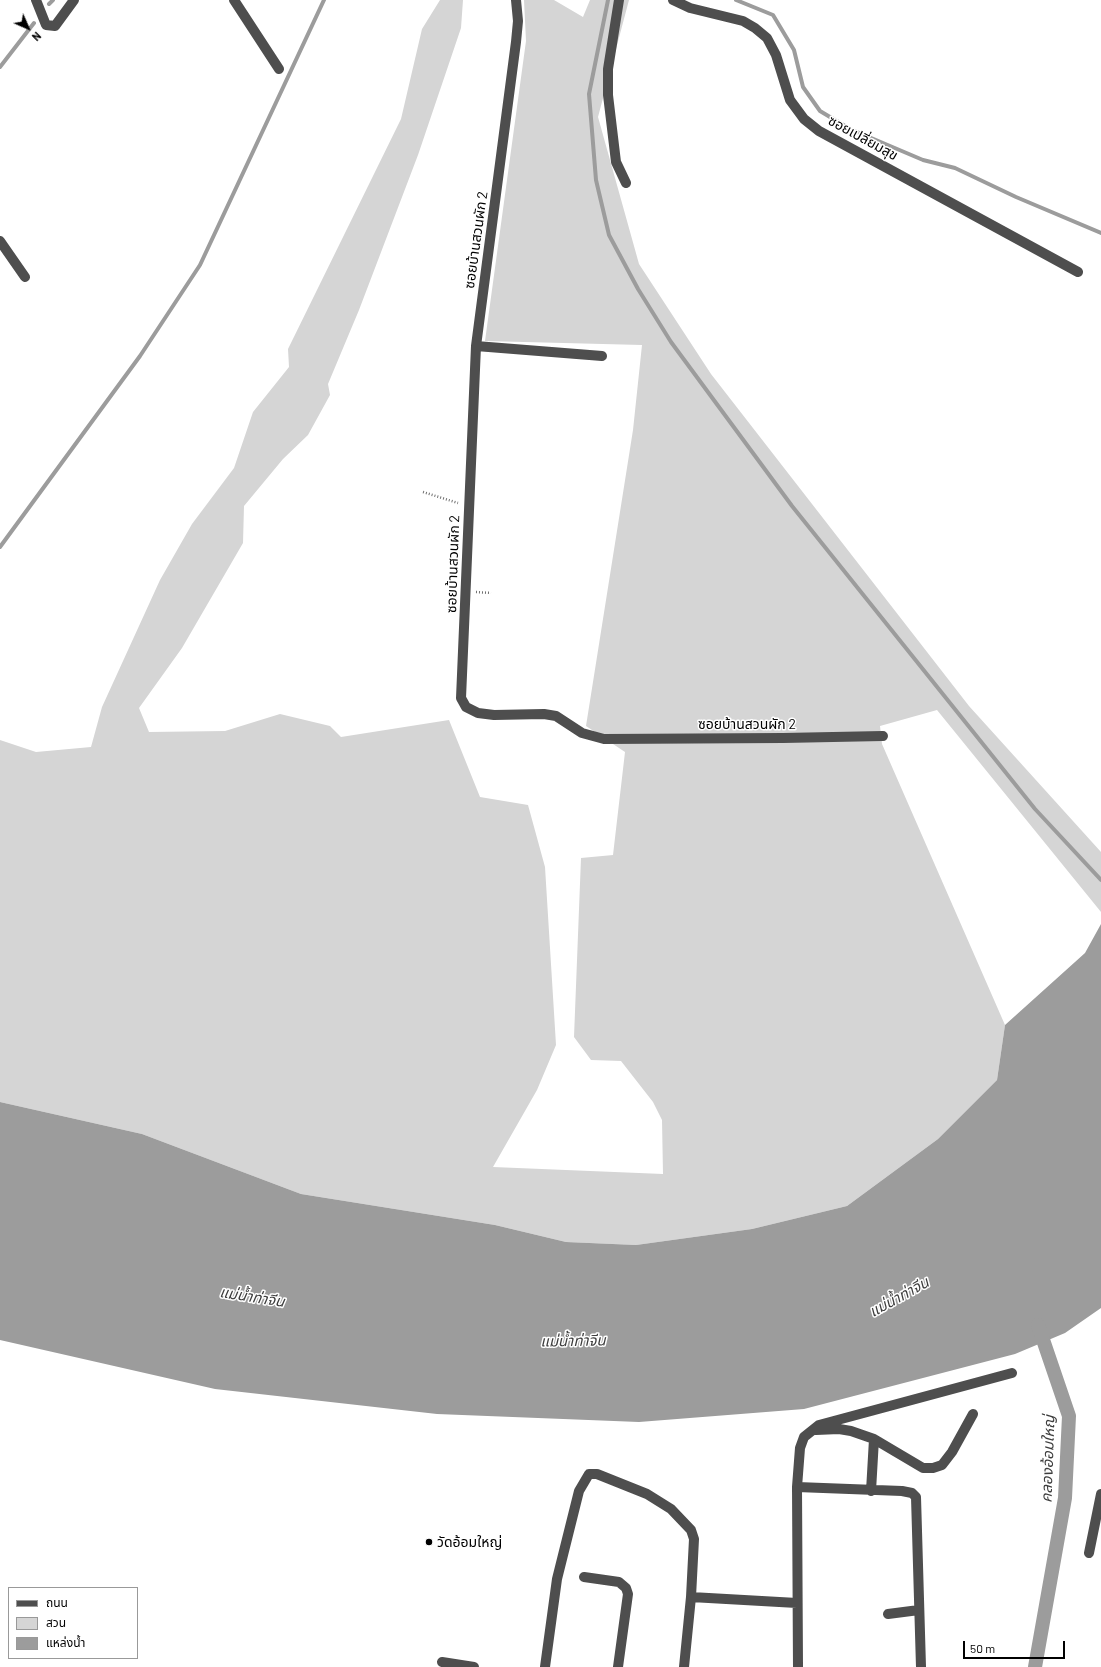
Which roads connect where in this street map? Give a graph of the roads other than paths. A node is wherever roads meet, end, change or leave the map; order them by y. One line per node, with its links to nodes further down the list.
1 (36, 0): 2 (street)
2 (74, 0)
3 (234, 0): 7 (street)
4 (516, 0): 12 (street, ซอยบ้านสวนผัก 2)
5 (619, 0): 8 (street)
6 (673, 0): 10 (street, ซอยเปลี่ยมสุข)
7 (279, 69)
8 (626, 183)
9 (0, 241): 11 (street)
10 (1078, 272)
11 (25, 277)
12 (476, 346): 13 (street); 14 (street, ซอยบ้านสวนผัก 2)
13 (602, 356)
14 (883, 736)
15 (1012, 1373): 17 (street)
16 (973, 1414): 18 (street)
17 (812, 1430): 18 (street); 19 (street)
18 (874, 1439): 20 (street)
19 (797, 1487): 20 (street); 25 (street)
20 (872, 1490): 26 (street)
21 (1101, 1494): 22 (street)
22 (1089, 1553)
23 (584, 1577): 31 (street)
24 (691, 1597): 25 (street); 30 (street); 32 (street)
25 (797, 1603): 33 (street)
26 (919, 1610): 27 (street); 34 (street)
27 (888, 1614)
28 (442, 1662): 29 (street)
29 (474, 1667)
30 (545, 1667)
31 (618, 1667)
32 (684, 1667)
33 (798, 1667)
34 (920, 1667)

